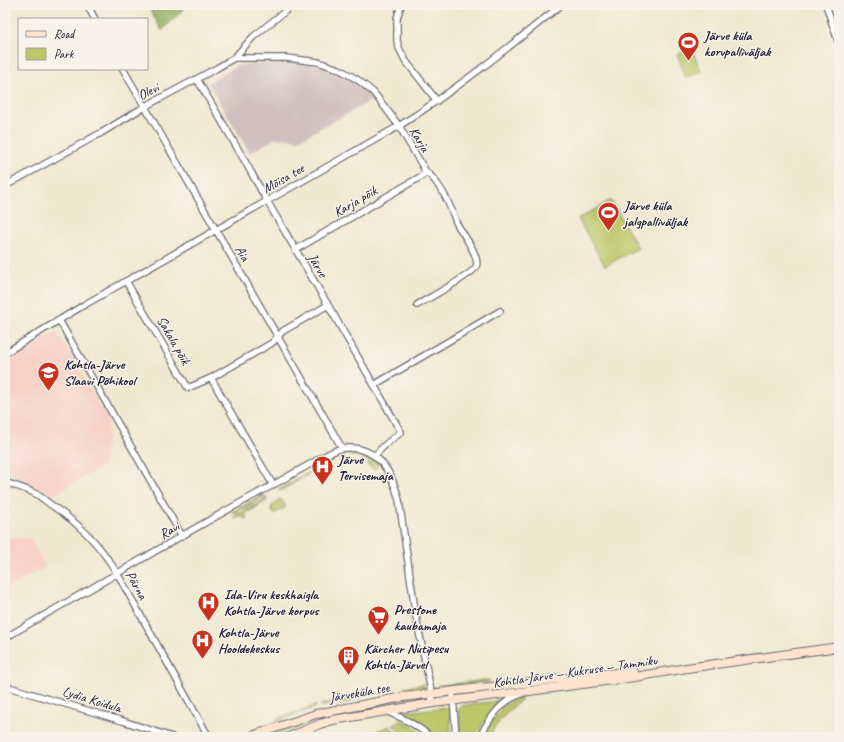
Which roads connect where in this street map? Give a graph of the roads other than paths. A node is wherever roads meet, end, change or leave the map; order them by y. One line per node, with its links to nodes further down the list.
1 (87, 5): 6 (street)
2 (293, 5): 8 (street, Olevi)
3 (400, 5): 11 (street)
4 (561, 5): 11 (street, Mõisa tee)
5 (826, 5): 7 (street)
6 (94, 18)
7 (839, 44)
8 (234, 58): 10 (street, Olevi); 13 (street, Karja)
9 (125, 70): 12 (street, Aia)
10 (197, 79): 12 (street, Olevi); 16 (street, Järve)
11 (437, 101): 13 (street, Mõisa tee)
12 (144, 107): 15 (street, Olevi); 17 (street, Aia)
13 (399, 126): 14 (street, Karja); 16 (street, Mõisa tee)
14 (426, 172): 18 (street, Karja põik); 21 (street, Karja)
15 (5, 186)
16 (267, 201): 17 (street, Mõisa tee); 18 (street, Järve)
17 (216, 230): 19 (street, Mõisa tee); 24 (street, Aia)
18 (295, 250): 20 (street, Järve)
19 (126, 281): 23 (street, Mõisa tee); 26 (street, Sakala põik)
20 (328, 305): 24 (street); 27 (street, Järve)
21 (417, 305)
22 (500, 311): 27 (street)
23 (59, 320): 25 (street, Mõisa tee); 32 (street)
24 (278, 336): 26 (street); 28 (street, Aia)
25 (5, 353)
26 (211, 378): 31 (street)
27 (374, 384): 29 (street, Järve)
28 (345, 448): 29 (street); 31 (street, Ravi)
29 (375, 456): 40 (street)
30 (5, 482): 33 (street, Pärna)
31 (273, 485): 32 (street, Ravi)
32 (182, 536): 33 (street, Ravi)
33 (117, 573): 34 (street, Ravi); 46 (street, Pärna)
34 (5, 638)
35 (839, 647): 36 (main road, Kohtla-Järve — Kukruse — Tammiku)
36 (687, 668): 38 (main road, Kohtla-Järve — Kukruse — Tammiku); 39 (main road, Kohtla-Järve — Kukruse — Tammiku)
37 (5, 686): 45 (street, Lydia Koidula)
38 (478, 688): 41 (main road, Järveküla tee)
39 (529, 691): 42 (main road, Kohtla-Järve — Kukruse — Tammiku); 51 (street)
40 (431, 694): 41 (main road, Järveküla tee); 43 (street); 47 (main road, Järveküla tee)
41 (453, 696): 42 (main road, Järveküla tee); 43 (main road, Järveküla tee); 50 (street)
42 (467, 698)
43 (432, 703): 44 (main road, Järveküla tee)
44 (386, 711): 48 (main road, Järveküla tee); 49 (street)
45 (172, 737)
46 (210, 737)
47 (249, 737)
48 (289, 737)
49 (430, 737)
50 (456, 737)
51 (479, 737)

